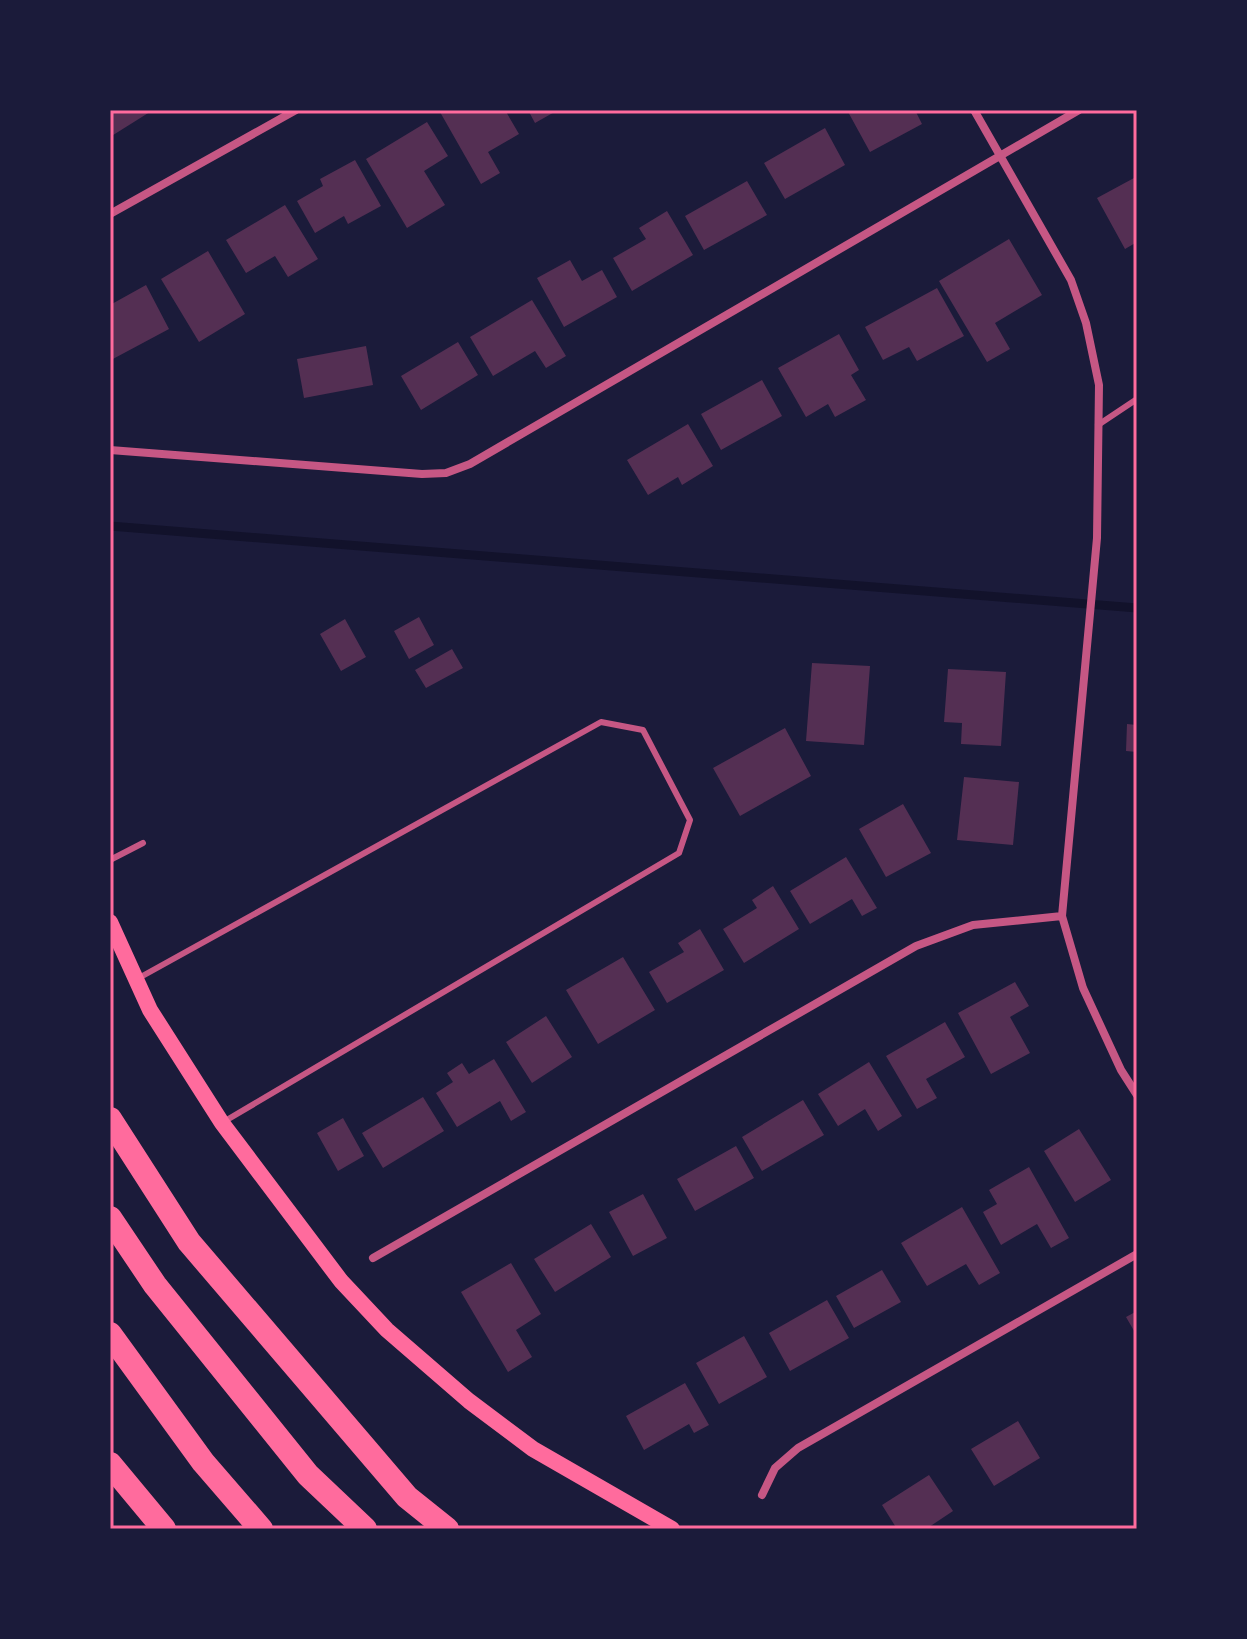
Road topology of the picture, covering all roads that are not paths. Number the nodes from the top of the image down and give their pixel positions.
1 (296, 110) edge
2 (974, 110) edge
3 (1079, 110) edge
4 (1001, 154) junction
5 (110, 214) edge
6 (1137, 399) edge
7 (1098, 425) junction
8 (110, 450) edge
9 (143, 843) dead end
10 (110, 860) edge
11 (1062, 916) junction
12 (110, 922) edge
13 (136, 980) junction
14 (1137, 1095) edge
15 (110, 1119) edge
16 (222, 1123) junction
17 (110, 1218) edge
18 (1137, 1254) edge
19 (373, 1258) dead end
20 (110, 1334) edge
21 (110, 1464) edge
22 (762, 1495) dead end
23 (164, 1529) edge
24 (261, 1529) edge
25 (365, 1529) edge
26 (447, 1529) edge
27 (672, 1529) edge

1 - 5 street
2 - 4 street
3 - 4 street
4 - 7 street
4 - 8 street
6 - 7 lane
7 - 11 street
9 - 10 lane
11 - 14 street
11 - 19 street
12 - 13 main road
13 - 16 main road
13 - 16 lane
15 - 26 highway
16 - 27 main road
17 - 25 highway
18 - 22 street
20 - 24 highway
21 - 23 highway

